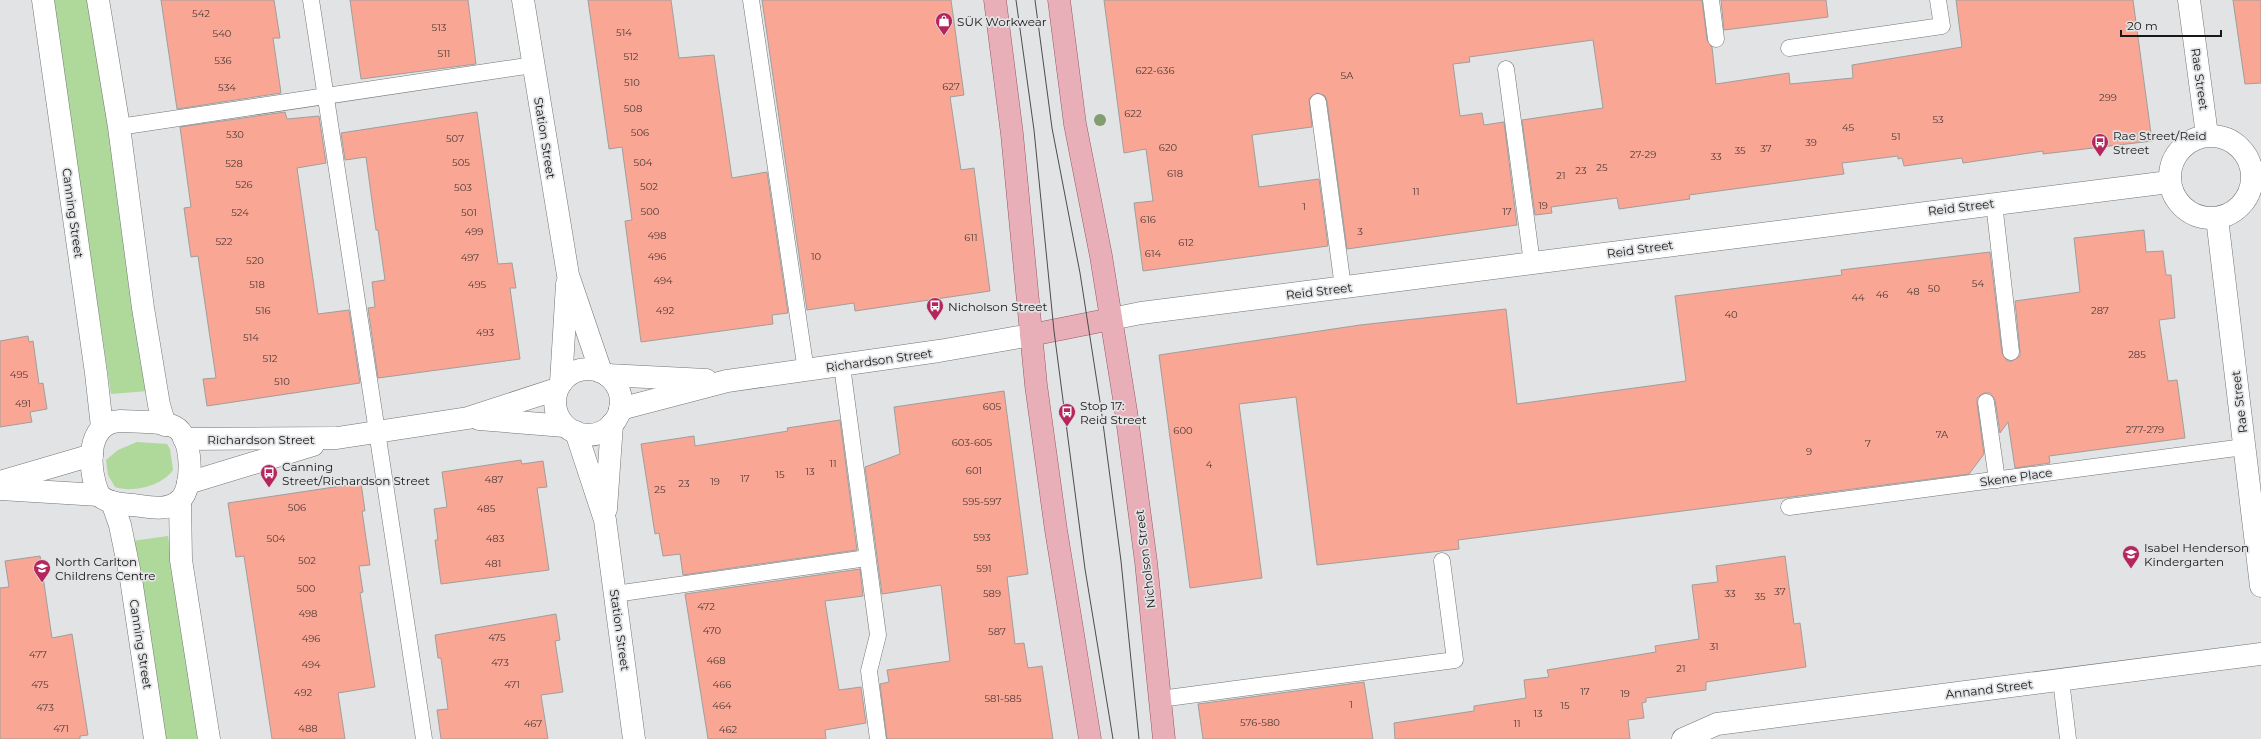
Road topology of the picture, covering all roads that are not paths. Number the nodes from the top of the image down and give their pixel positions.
1 (43, 0) edge
2 (98, 0) edge
3 (311, 0) edge
4 (523, 0) edge
5 (751, 0) edge
6 (995, 0) edge
7 (1059, 0) edge
8 (1711, 0) edge
9 (1938, 0) edge
10 (2189, 0) edge
11 (1716, 39) dead end
12 (1789, 48) dead end
13 (533, 65) junction
14 (1506, 69) dead end
15 (325, 97) junction
16 (1318, 102) dead end
17 (119, 128) junction
18 (2207, 135) junction
19 (2256, 168) edge
20 (2169, 182) junction
21 (1994, 203) junction
22 (2217, 218) junction
23 (1532, 263) junction
24 (568, 275) junction
25 (1343, 287) junction
26 (1111, 319) junction
27 (1031, 335) junction
28 (2010, 352) dead end
29 (842, 366) junction
30 (806, 371) junction
31 (604, 373) junction
32 (727, 381) junction
33 (559, 386) junction
34 (1986, 402) dead end
35 (616, 416) junction
36 (468, 418) junction
37 (165, 425) junction
38 (102, 427) junction
39 (571, 429) junction
40 (378, 432) junction
41 (337, 438) junction
42 (184, 439) junction
43 (2244, 447) junction
44 (92, 455) junction
45 (1997, 480) junction
46 (0, 482) edge
47 (0, 490) edge
48 (184, 492) junction
49 (106, 499) junction
50 (1789, 507) dead end
51 (605, 520) junction
52 (867, 558) junction
53 (1442, 561) dead end
54 (2261, 586) edge
55 (615, 594) junction
56 (2261, 654) edge
57 (2061, 680) junction
58 (1160, 699) junction
59 (155, 739) edge
60 (209, 739) edge
61 (424, 739) edge
62 (634, 739) edge
63 (878, 739) edge
64 (1090, 739) edge
65 (1164, 739) edge
66 (1683, 739) edge
67 (2068, 739) edge

1 - 38 street, Canning Street
2 - 17 street
3 - 15 lane
4 - 13 street, Station Street
5 - 30 lane
6 - 27 main road
7 - 26 main road, Nicholson Street
8 - 11 lane
9 - 12 lane
10 - 18 street, Rae Street
13 - 15 lane
13 - 24 street, Station Street
14 - 23 lane
15 - 17 lane
15 - 40 lane
16 - 25 lane
17 - 37 street
18 - 19 street
18 - 20 street
19 - 22 street
20 - 21 street, Reid Street
20 - 22 street
21 - 23 street, Reid Street
21 - 28 lane
22 - 43 street, Rae Street
23 - 25 street, Reid Street
24 - 31 street, Station Street
24 - 33 street, Station Street
25 - 26 street, Reid Street
26 - 27 main road
26 - 58 main road, Nicholson Street
27 - 29 street, Richardson Street
27 - 64 main road
29 - 30 street, Richardson Street
29 - 52 lane
30 - 32 street, Richardson Street
31 - 32 street, Richardson Street
31 - 33 street
31 - 35 street
32 - 35 street, Richardson Street
33 - 36 street, Richardson Street
33 - 39 street
34 - 45 lane
35 - 39 street
35 - 51 street, Station Street
36 - 39 street, Richardson Street
36 - 40 street, Richardson Street
37 - 38 street
37 - 42 street
38 - 44 street
39 - 51 street, Station Street
40 - 41 street, Richardson Street
40 - 61 lane
41 - 42 street, Richardson Street
41 - 48 street, Richardson Street
42 - 48 street
43 - 45 lane, Skene Place
43 - 54 street, Rae Street
44 - 46 street
44 - 49 street
45 - 50 lane, Skene Place
47 - 49 street
48 - 49 street
48 - 60 street
49 - 59 street, Canning Street
51 - 55 street, Station Street
52 - 55 lane
52 - 63 lane
53 - 58 lane
55 - 62 street, Station Street
56 - 57 street, Annand Street
57 - 66 street, Annand Street
57 - 67 lane
58 - 65 main road, Nicholson Street

